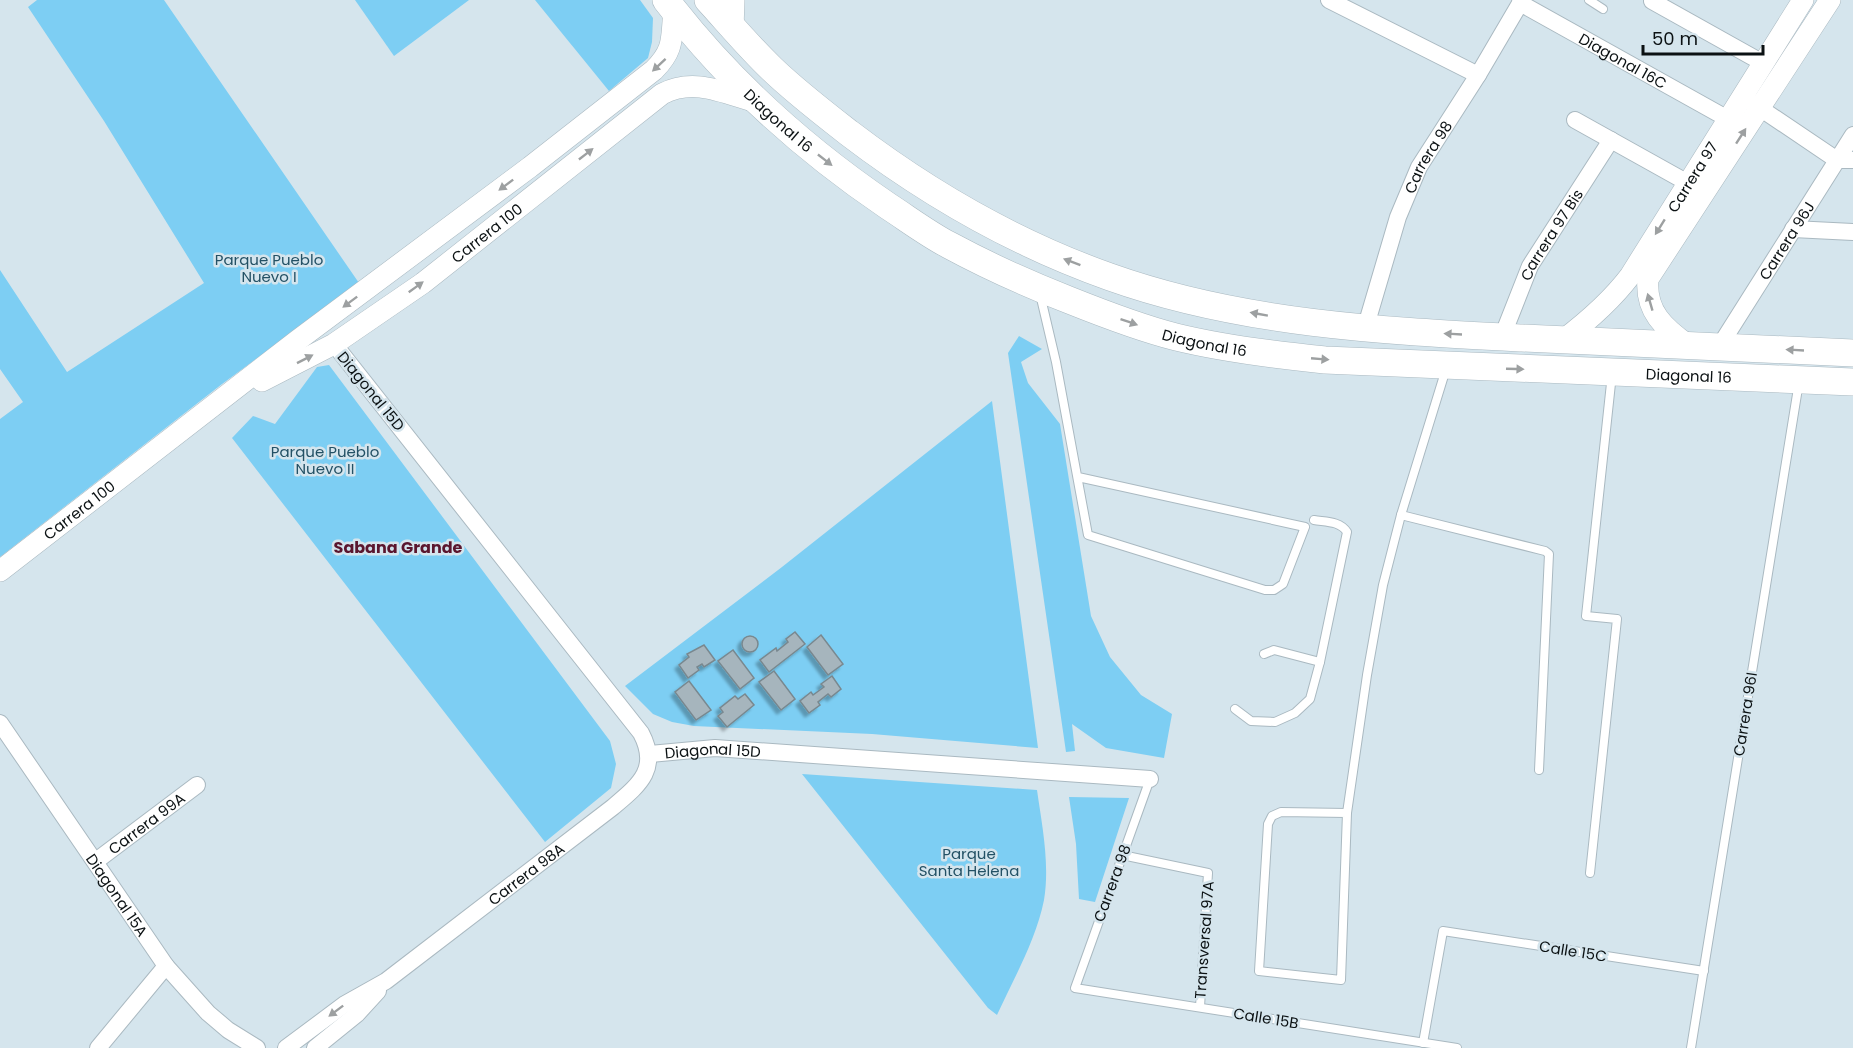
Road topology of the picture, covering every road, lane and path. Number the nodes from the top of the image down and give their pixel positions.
1 (708, 0) edge
2 (734, 0) edge
3 (1329, 0) edge
4 (1589, 0) edge
5 (1652, 0) edge
6 (1803, 0) edge
7 (1830, 0) edge
8 (1521, 2) edge
9 (670, 5) edge
10 (1603, 9) dead end
11 (733, 29) junction
12 (1764, 63) junction
13 (1478, 75) junction
14 (756, 102) junction
15 (1751, 102) junction
16 (1728, 119) junction
17 (1575, 120) dead end
18 (1853, 135) edge
19 (1611, 140) junction
20 (1845, 160) edge
21 (530, 167) junction
22 (1688, 183) junction
23 (545, 186) junction
24 (1793, 230) junction
25 (1853, 232) edge
26 (1038, 288) junction
27 (1365, 329) junction
28 (1502, 336) junction
29 (1563, 340) junction
30 (334, 344) junction
31 (1688, 345) junction
32 (1719, 347) junction
33 (1853, 353) edge
34 (1447, 366) junction
35 (1612, 372) junction
36 (1800, 380) junction
37 (1853, 382) edge
38 (216, 405) junction
39 (1078, 477) junction
40 (1401, 515) junction
41 (1314, 520) dead end
42 (0, 571) edge
43 (1264, 654) dead end
44 (1320, 662) junction
45 (1235, 709) dead end
46 (0, 723) edge
47 (650, 754) junction
48 (1539, 770) dead end
49 (1150, 779) joint
50 (197, 785) dead end
51 (1347, 813) junction
52 (1122, 855) junction
53 (96, 861) junction
54 (1590, 873) dead end
55 (166, 966) junction
56 (1704, 971) junction
57 (386, 981) junction
58 (1076, 988) joint
59 (1200, 1007) junction
60 (1423, 1042) junction
61 (98, 1048) edge
62 (257, 1048) edge
63 (286, 1048) edge
64 (315, 1048) edge
65 (1457, 1048) edge
66 (1691, 1048) edge

1 - 11 main road, Diagonal 16
2 - 11 street
3 - 13 street
4 - 10 lane
5 - 12 street
6 - 12 street, Carrera 97
7 - 15 street, Carrera 97
8 - 13 street, Carrera 98
8 - 16 street, Diagonal 16C
9 - 14 main road, Diagonal 16
9 -> 21 street, Carrera 100
27 -> 11 main road, Diagonal 16
12 - 15 street, Carrera 97
13 - 27 street, Carrera 98
23 -> 14 street, Carrera 100
14 -> 26 main road, Diagonal 16
15 - 16 street, Carrera 97
15 - 20 street
31 -> 15 street, Carrera 97
16 - 22 street, Carrera 97
17 - 19 street
18 - 20 street, Carrera 96J
19 - 22 street
19 - 28 street, Carrera 97 Bis
20 - 24 street, Carrera 96J
21 - 23 street
21 -> 38 street, Carrera 100
22 -> 29 street, Carrera 97
30 -> 23 street, Carrera 100
24 - 25 street
24 - 32 street, Carrera 96J
26 -> 34 main road, Diagonal 16
26 - 39 lane
28 -> 27 main road, Diagonal 16
28 - 29 main road, Diagonal 16
29 - 31 main road, Diagonal 16
38 -> 30 street, Carrera 100
30 - 47 street, Diagonal 15D
31 - 32 main road, Diagonal 16
33 -> 32 main road, Diagonal 16
34 -> 35 main road, Diagonal 16
34 - 40 lane
35 - 36 main road, Diagonal 16
35 - 54 lane
36 - 37 main road, Diagonal 16
36 - 56 lane, Carrera 96I
38 - 42 street, Carrera 100
39 - 39 lane
40 - 48 lane
40 - 51 lane
41 - 44 lane
43 - 44 lane
44 - 45 lane
46 - 53 street, Diagonal 15A
47 - 49 street, Diagonal 15D
47 - 57 street, Carrera 98A
49 - 52 lane, Carrera 98
50 - 53 street, Carrera 99A
51 - 51 lane
52 - 58 lane, Carrera 98
52 - 59 lane, Transversal 97A
53 - 55 street, Diagonal 15A
55 - 61 street
55 - 62 street, Diagonal 15A
56 - 60 lane, Calle 15C
56 - 66 lane, Carrera 96I
57 -> 63 street, Carrera 98A
57 - 64 street, Carrera 98A
58 - 59 lane, Calle 15B
59 - 60 lane, Calle 15B
60 - 65 lane, Calle 15B

